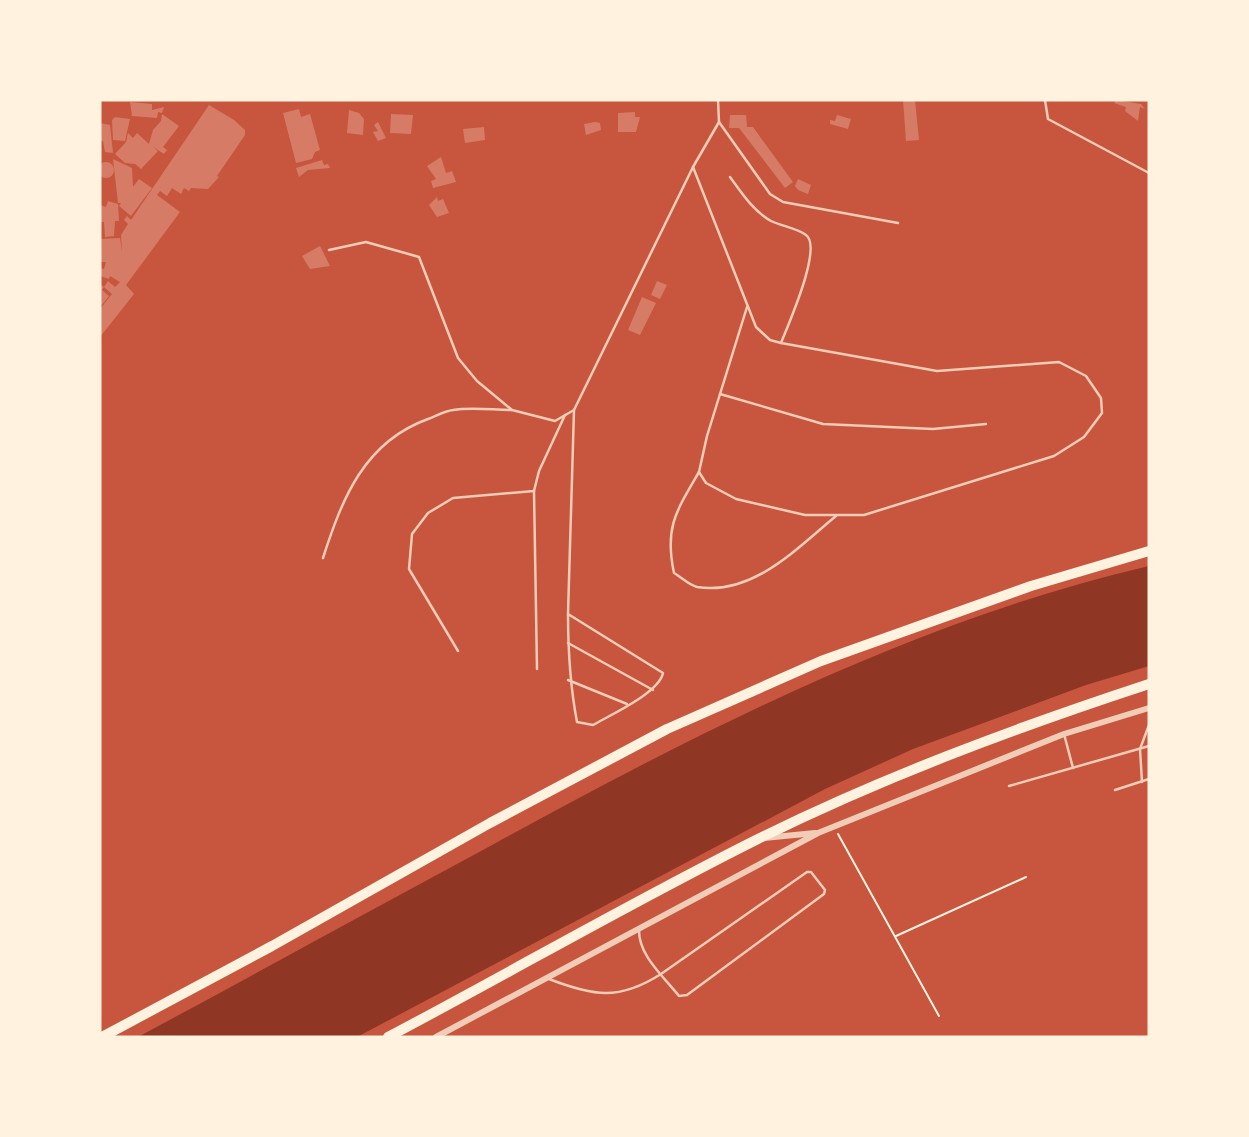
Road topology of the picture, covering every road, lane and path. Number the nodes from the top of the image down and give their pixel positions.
1 (718, 100) edge
2 (1045, 100) edge
3 (719, 122) junction
4 (693, 167) junction
5 (1149, 173) edge
6 (730, 177) dead end
7 (898, 223) dead end
8 (329, 250) dead end
9 (747, 306) junction
10 (781, 343) junction
11 (720, 394) junction
12 (575, 410) junction
13 (512, 411) junction
14 (565, 415) junction
15 (986, 424) dead end
16 (699, 472) junction
17 (534, 491) junction
18 (837, 515) junction
19 (1149, 551) edge
20 (323, 558) dead end
21 (568, 614) junction
22 (568, 643) junction
23 (458, 650) dead end
24 (537, 669) dead end
25 (568, 680) junction
26 (1149, 684) edge
27 (653, 690) junction
28 (627, 705) junction
29 (1149, 708) edge
30 (1149, 725) edge
31 (1064, 734) junction
32 (1149, 746) edge
33 (1140, 749) junction
34 (1073, 768) junction
35 (1149, 779) edge
36 (1142, 782) junction
37 (1009, 786) dead end
38 (1115, 790) dead end
39 (834, 827) junction
40 (818, 833) junction
41 (758, 839) junction
42 (1026, 877) dead end
43 (639, 929) junction
44 (895, 936) junction
45 (661, 974) junction
46 (548, 978) junction
47 (939, 1016) dead end
48 (102, 1037) edge
49 (388, 1037) edge
50 (436, 1037) edge

1 - 3 lane
2 - 5 lane
3 - 4 lane
3 - 7 lane
4 - 9 lane
4 - 12 lane
6 - 10 lane
8 - 13 lane
9 - 10 lane
9 - 11 lane
10 - 18 lane
11 - 15 lane
11 - 16 lane
12 - 14 lane
12 - 21 lane
13 - 14 lane
13 - 20 lane
14 - 17 lane
16 - 18 lane
16 - 18 lane
17 - 23 lane
17 - 24 lane
19 - 48 highway
21 - 22 lane
21 - 27 lane
22 - 25 lane
22 - 27 lane
25 - 28 lane
25 - 28 lane
26 - 41 highway
27 - 28 lane
29 - 31 street
30 - 33 lane
31 - 34 lane
31 - 39 street
32 - 33 lane
33 - 34 lane
33 - 36 lane
34 - 37 lane
35 - 36 lane
36 - 38 lane
39 - 40 street
39 - 44 path
40 - 41 street
40 - 43 street
41 - 49 highway
42 - 44 path
43 - 45 lane
43 - 46 street
44 - 47 path
45 - 45 lane
45 - 46 lane
46 - 50 street

